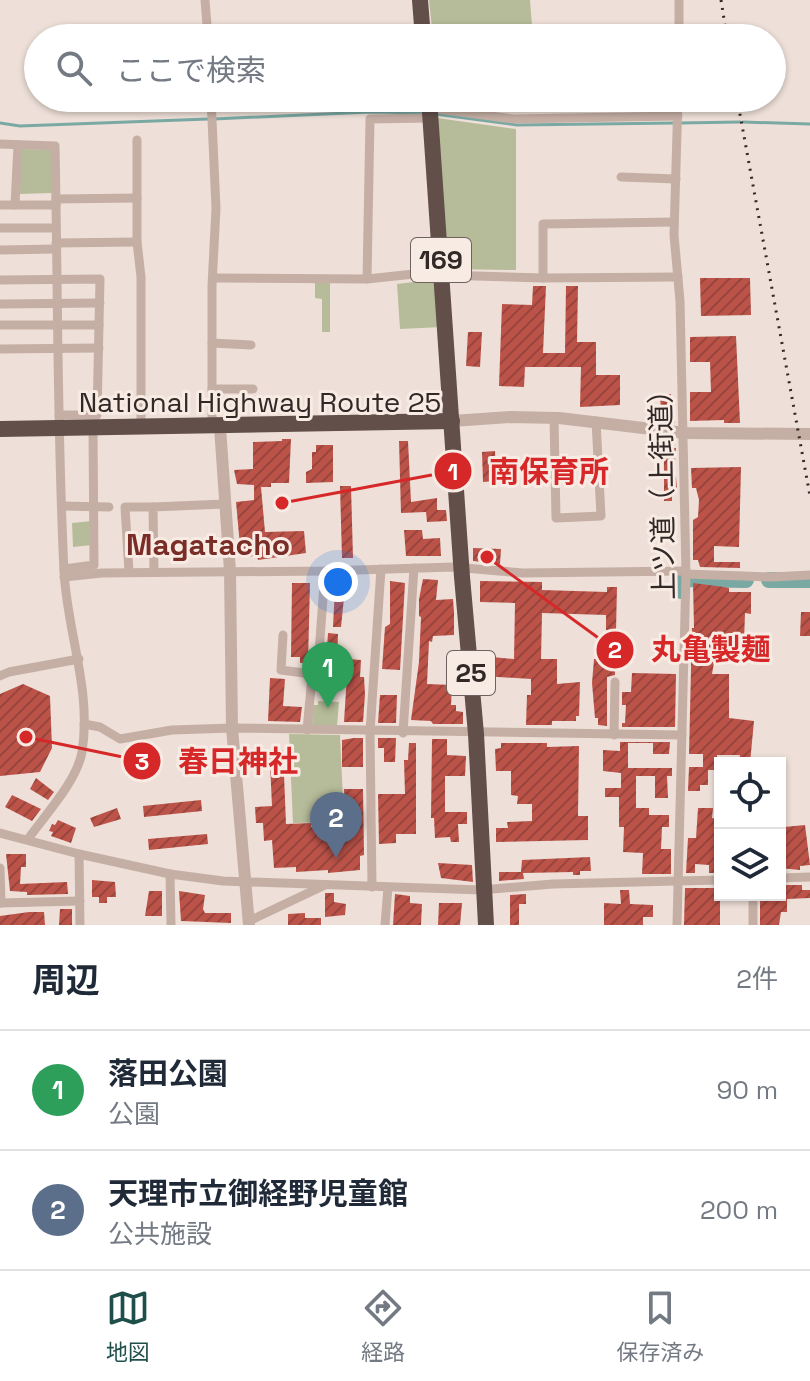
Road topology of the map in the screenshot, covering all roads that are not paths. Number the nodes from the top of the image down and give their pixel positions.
1 (205, 0) edge
2 (420, 0) edge
3 (679, 0) edge
4 (207, 24) edge
5 (422, 24) edge
6 (679, 24) edge
7 (212, 112) edge
8 (408, 112) edge
9 (430, 112) edge
10 (461, 112) edge
11 (678, 112) edge
12 (678, 116) junction
13 (137, 140) dead end
14 (0, 144) edge
15 (18, 145) junction
16 (621, 177) dead end
17 (676, 179) junction
18 (137, 198) junction
19 (56, 202) junction
20 (0, 205) edge
21 (15, 205) junction
22 (674, 222) junction
23 (0, 228) edge
24 (56, 228) junction
25 (137, 242) junction
26 (56, 246) junction
27 (0, 250) edge
28 (442, 273) junction
29 (678, 277) junction
30 (214, 278) junction
31 (543, 278) junction
32 (367, 279) junction
33 (0, 280) edge
34 (56, 280) junction
35 (57, 303) junction
36 (100, 303) junction
37 (0, 304) edge
38 (0, 325) edge
39 (57, 325) junction
40 (99, 325) junction
41 (212, 343) junction
42 (251, 345) dead end
43 (57, 348) junction
44 (99, 348) junction
45 (0, 349) edge
46 (212, 389) junction
47 (253, 389) dead end
48 (554, 418) junction
49 (452, 421) junction
50 (596, 421) junction
51 (59, 422) junction
52 (141, 427) junction
53 (216, 427) junction
54 (93, 428) junction
55 (0, 429) edge
56 (685, 433) junction
57 (810, 434) edge
58 (225, 504) junction
59 (62, 506) junction
60 (94, 507) junction
61 (109, 507) dead end
62 (153, 507) junction
63 (414, 568) junction
64 (463, 568) junction
65 (381, 569) junction
66 (230, 571) junction
67 (325, 571) junction
68 (129, 572) junction
69 (154, 572) junction
70 (64, 573) junction
71 (686, 573) junction
72 (810, 575) edge
73 (283, 635) dead end
74 (79, 659) junction
75 (0, 676) edge
76 (312, 677) junction
77 (615, 682) dead end
78 (84, 724) junction
79 (232, 728) junction
80 (307, 730) junction
81 (370, 732) junction
82 (403, 733) junction
83 (476, 734) junction
84 (614, 735) junction
85 (682, 735) junction
86 (0, 833) edge
87 (28, 839) junction
88 (79, 854) junction
89 (0, 868) edge
90 (170, 874) junction
91 (810, 877) edge
92 (786, 878) edge
93 (244, 880) junction
94 (714, 880) edge
95 (677, 881) junction
96 (326, 885) junction
97 (372, 887) junction
98 (388, 887) junction
99 (486, 889) junction
100 (80, 901) junction
101 (753, 901) edge
102 (1, 903) edge
103 (249, 923) edge
104 (80, 925) edge
105 (171, 925) edge
106 (385, 925) edge
107 (486, 925) edge
108 (677, 925) edge
109 (753, 925) edge

1 - 4 street
2 - 5 highway
3 - 6 street
7 - 30 street
8 - 32 street
9 - 28 highway, 169
10 - 12 street
11 - 12 street, 上ツ道（上街道）
12 - 17 street, 上ツ道（上街道）
13 - 18 street
14 - 15 street
15 - 19 street
15 - 21 street
16 - 17 street
17 - 22 street, 上ツ道（上街道）
18 - 19 street
18 - 25 street
19 - 21 street
19 - 24 street
20 - 21 street
22 - 29 street, 上ツ道（上街道）
22 - 31 street
23 - 24 street
24 - 26 street
25 - 26 street
25 - 52 street
26 - 27 street
26 - 34 street
28 - 31 street
28 - 32 street
28 - 49 highway, 169
29 - 31 street
29 - 56 street, 上ツ道（上街道）
30 - 32 street
30 - 41 street
33 - 34 street
34 - 35 street
34 - 36 street
35 - 36 street
35 - 37 street
35 - 39 street
36 - 40 street
38 - 39 street
39 - 40 street
39 - 43 street
40 - 44 street
41 - 42 street
41 - 46 street
43 - 44 street
43 - 45 street
43 - 51 street
44 - 51 street
46 - 47 street
46 - 53 street
48 - 49 street
48 - 50 street
48 - 50 street
49 - 53 highway, National Highway Route 25
49 - 64 highway, National Highway Route 25 / 25
50 - 56 street
51 - 54 highway, National Highway Route 25
51 - 55 highway, National Highway Route 25
51 - 59 street
52 - 53 highway, National Highway Route 25
52 - 54 highway, National Highway Route 25
53 - 58 street
54 - 60 street
56 - 57 street
56 - 71 street, 上ツ道（上街道）
58 - 62 street
58 - 66 street
59 - 60 street
59 - 70 street
60 - 61 street
60 - 70 street
62 - 68 street
62 - 69 street
63 - 64 street
63 - 65 street
63 - 82 street
64 - 71 street
64 - 83 highway, National Highway Route 25 / 25
65 - 67 street
65 - 81 street
66 - 67 street
66 - 69 street
66 - 79 street
67 - 76 street
68 - 69 street
68 - 70 street
70 - 74 street
71 - 72 street
71 - 85 street, 上ツ道（上街道）
73 - 76 street
74 - 75 street
74 - 78 street
76 - 80 street
77 - 84 street
78 - 79 street
78 - 87 street
79 - 80 street
79 - 93 street
80 - 81 street
81 - 82 street
81 - 97 street
82 - 83 street
83 - 84 street
83 - 99 highway, National Highway Route 25 / 25
84 - 85 street
85 - 95 street, 上ツ道（上街道）
86 - 87 street
87 - 88 street
88 - 90 street
88 - 100 street
89 - 102 street
90 - 93 street
90 - 105 street
91 - 92 street
93 - 96 street
93 - 103 street
94 - 95 street
95 - 99 street
95 - 108 street, 上ツ道（上街道）
96 - 97 street
96 - 103 street
97 - 98 street
98 - 99 street
98 - 106 street
99 - 107 highway, National Highway Route 25 / 25
100 - 102 street
100 - 104 street
101 - 109 street

